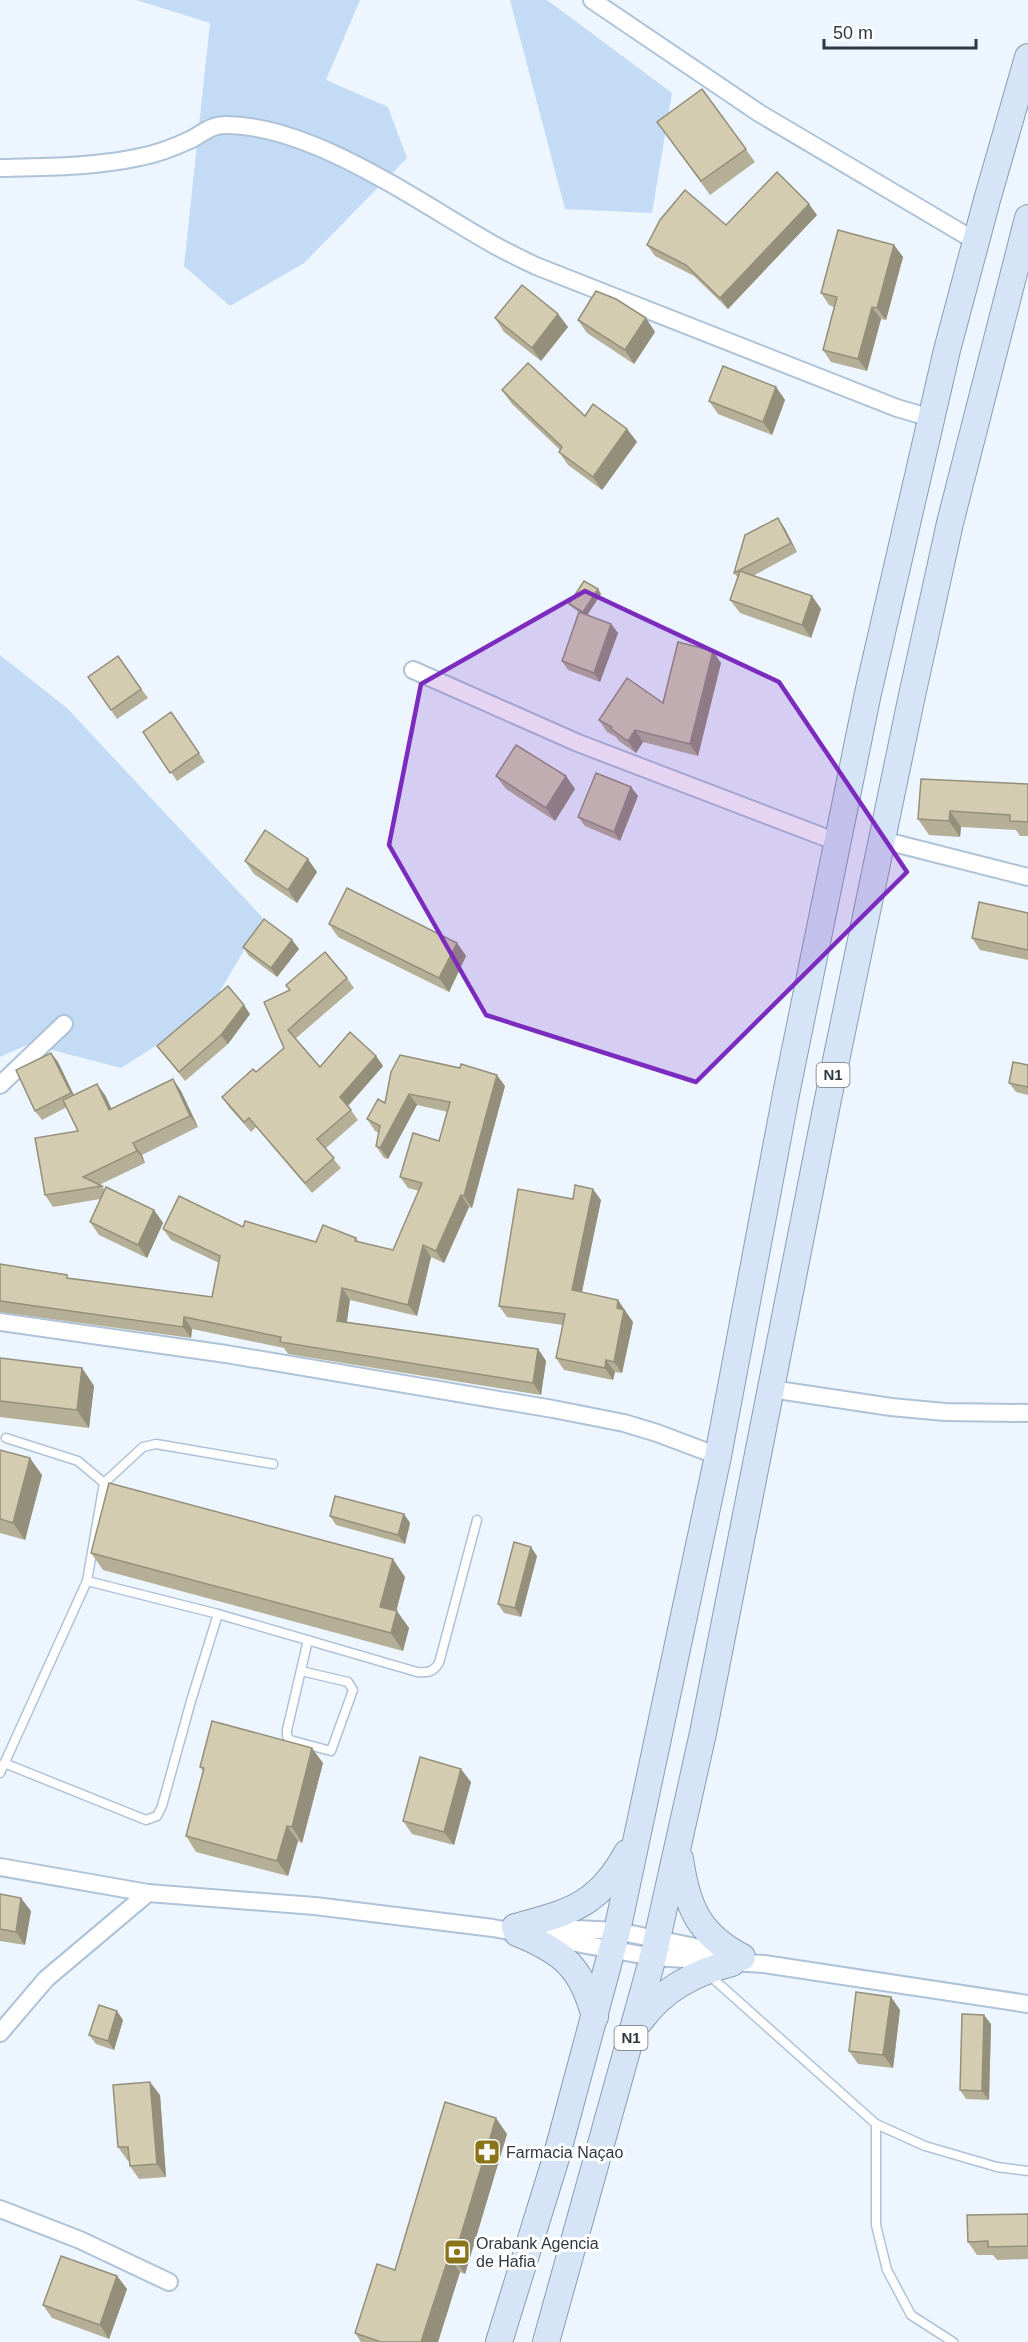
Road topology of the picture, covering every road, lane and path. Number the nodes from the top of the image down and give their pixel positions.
1 (592, 0) edge
2 (1028, 57) edge
3 (0, 168) edge
4 (1028, 218) edge
5 (977, 242) junction
6 (931, 418) junction
7 (413, 670) dead end
8 (882, 840) junction
9 (837, 842) junction
10 (1028, 877) edge
11 (64, 1024) dead end
12 (0, 1086) edge
13 (0, 1323) edge
14 (771, 1389) junction
15 (1028, 1413) edge
16 (6, 1438) dead end
17 (718, 1456) junction
18 (273, 1464) dead end
19 (104, 1483) junction
20 (477, 1520) dead end
21 (87, 1581) junction
22 (219, 1614) junction
23 (308, 1640) junction
24 (301, 1671) junction
25 (4, 1763) junction
26 (0, 1773) edge
27 (637, 1835) junction
28 (678, 1844) junction
29 (0, 1867) edge
30 (148, 1893) junction
31 (509, 1929) junction
32 (614, 1940) junction
33 (656, 1947) junction
34 (746, 1961) junction
35 (704, 1971) junction
36 (1028, 2004) edge
37 (595, 2017) junction
38 (634, 2029) junction
39 (0, 2033) edge
40 (876, 2124) junction
41 (1028, 2171) edge
42 (0, 2209) edge
43 (169, 2282) dead end
44 (499, 2342) edge
45 (546, 2342) edge
46 (953, 2342) edge

1 - 5 street
2 - 5 main road, N1
3 - 6 street
4 - 8 main road, N1
5 - 6 main road, N1
6 - 9 main road, N1
7 - 9 street
8 - 10 street
8 - 14 main road, N1
9 - 17 main road, N1
11 - 12 street
13 - 17 street
14 - 15 street
14 - 28 main road, N1
16 - 19 lane
17 - 27 main road, N1
18 - 19 lane
19 - 21 lane
20 - 23 lane
21 - 22 lane
21 - 25 lane
22 - 23 lane
22 - 25 lane
23 - 24 lane
24 - 24 lane
25 - 26 lane
27 - 31 main road
27 - 32 main road, N1
28 - 33 main road, N1
28 - 34 main road
29 - 30 street
30 - 31 street
30 - 39 street
31 - 32 street
31 - 37 main road
32 - 33 street
32 - 37 main road, N1
33 - 34 street
33 - 38 main road, N1
34 - 35 main road
34 - 36 street
35 - 38 main road
35 - 40 lane
37 - 44 main road, N1
38 - 45 main road, N1
40 - 41 lane
40 - 46 lane
42 - 43 street

